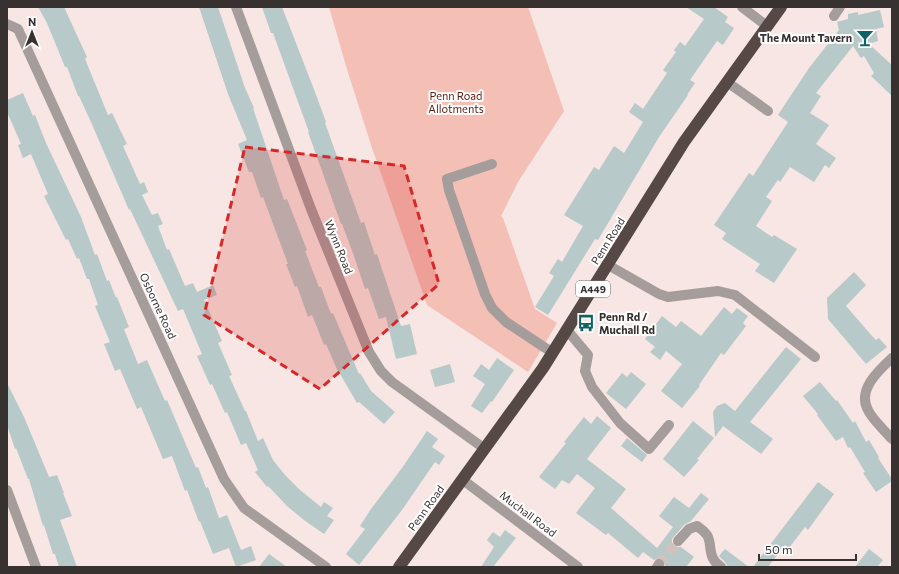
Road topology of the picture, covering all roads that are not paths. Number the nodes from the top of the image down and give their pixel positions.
1 (236, 7) edge
2 (742, 7) edge
3 (781, 7) edge
4 (840, 7) edge
5 (834, 16) dead end
6 (7, 24) edge
7 (767, 26) junction
8 (727, 82) junction
9 (768, 111) dead end
10 (492, 164) dead end
11 (608, 265) junction
12 (567, 330) junction
13 (553, 353) junction
14 (815, 357) dead end
15 (892, 358) edge
16 (669, 425) dead end
17 (892, 439) edge
18 (485, 449) junction
19 (463, 480) junction
20 (7, 490) edge
21 (678, 541) tunnel mouth
22 (36, 567) edge
23 (326, 567) edge
24 (400, 567) edge
25 (578, 567) edge
26 (720, 567) edge

1 - 18 street, Wynn Road
2 - 7 street
3 - 7 highway, Penn Road / A449
4 - 5 street
6 - 23 street, Osborne Road
7 - 8 highway, Penn Road / A449
8 - 9 street
8 - 11 highway, Penn Road / A449
10 - 13 street
11 - 12 highway, Penn Road / A449
11 - 14 street
12 - 13 highway, Penn Road / A449
12 - 16 street
13 - 18 highway, Penn Road / A449
15 - 17 street
18 - 19 highway, Penn Road / A449
19 - 24 highway, Penn Road / A449
19 - 25 street, Muchall Road
20 - 22 street
21 - 26 street

